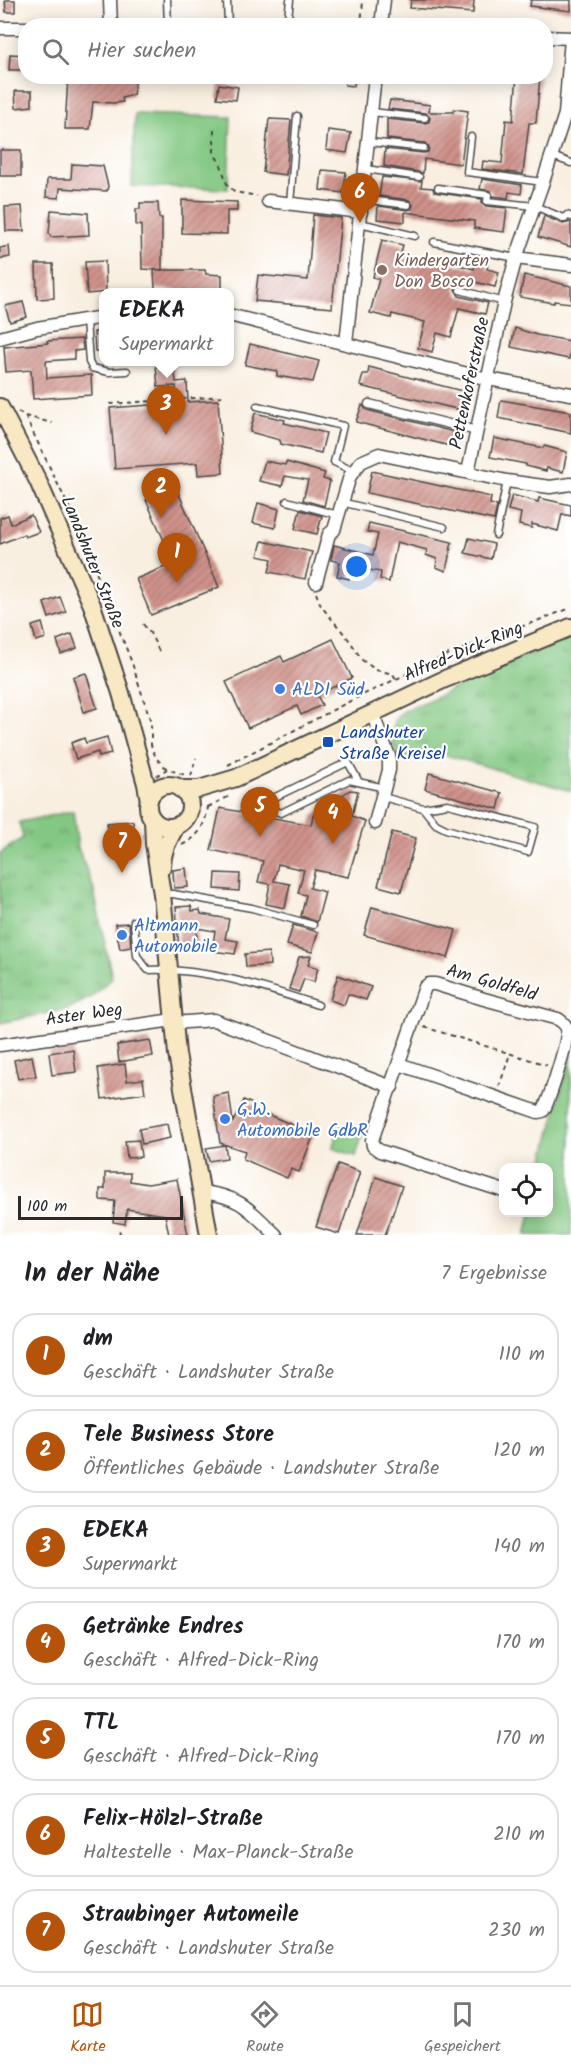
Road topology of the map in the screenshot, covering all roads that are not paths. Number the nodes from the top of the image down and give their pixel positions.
1 (110, 0) edge
2 (167, 0) edge
3 (227, 0) edge
4 (290, 0) edge
5 (384, 0) edge
6 (111, 18) edge
7 (168, 18) edge
8 (228, 18) edge
9 (288, 18) edge
10 (382, 18) edge
11 (0, 28) edge
12 (18, 28) edge
13 (553, 37) edge
14 (571, 38) edge
15 (374, 84) edge
16 (569, 97) edge
17 (372, 112) junction
18 (297, 116) dead end
19 (425, 118) dead end
20 (566, 127) edge
21 (471, 137) dead end
22 (369, 142) junction
23 (424, 148) dead end
24 (552, 156) junction
25 (571, 162) edge
26 (366, 169) junction
27 (419, 177) dead end
28 (543, 182) junction
29 (438, 188) dead end
30 (268, 201) road end
31 (290, 204) junction
32 (408, 205) dead end
33 (535, 206) junction
34 (361, 211) junction
35 (571, 217) edge
36 (415, 236) dead end
37 (434, 242) dead end
38 (516, 258) junction
39 (571, 265) edge
40 (460, 290) dead end
41 (504, 302) junction
42 (234, 316) edge
43 (99, 317) edge
44 (86, 319) junction
45 (0, 338) edge
46 (346, 343) junction
47 (127, 371) dead end
48 (488, 380) junction
49 (571, 394) edge
50 (369, 404) dead end
51 (257, 406) dead end
52 (0, 407) edge
53 (477, 431) junction
54 (353, 471) junction
55 (468, 472) junction
56 (507, 481) junction
57 (571, 484) edge
58 (287, 501) dead end
59 (340, 508) junction
60 (444, 527) dead end
61 (496, 535) dead end
62 (316, 582) road end
63 (571, 627) edge
64 (372, 713) junction
65 (134, 739) junction
66 (172, 781) junction
67 (359, 782) junction
68 (196, 793) junction
69 (384, 793) junction
70 (149, 800) junction
71 (423, 808) junction
72 (153, 820) junction
73 (375, 823) dead end
74 (176, 826) junction
75 (162, 894) junction
76 (134, 921) dead end
77 (313, 925) dead end
78 (168, 970) junction
79 (318, 1005) dead end
80 (173, 1022) junction
81 (0, 1045) edge
82 (399, 1064) junction
83 (392, 1087) junction
84 (499, 1189) edge
85 (201, 1192) junction
86 (209, 1235) edge
87 (276, 1235) edge

1 - 6 street
2 - 7 lane
3 - 8 lane
4 - 9 lane
5 - 10 street
11 - 12 street
13 - 14 street
14 - 16 street, Pettenkoferstraße
15 - 17 street
16 - 20 street, Pettenkoferstraße
17 - 19 lane
17 - 22 street
18 - 31 lane
20 - 24 street, Pettenkoferstraße
21 - 28 lane
22 - 23 lane
22 - 26 street
24 - 25 lane
24 - 28 street, Pettenkoferstraße
26 - 27 lane
26 - 34 street
28 - 33 street, Pettenkoferstraße
29 - 33 lane
30 - 31 street
31 - 34 street
32 - 34 lane
33 - 35 lane
33 - 38 street, Pettenkoferstraße
34 - 36 lane
34 - 46 street
37 - 38 lane
38 - 39 street
38 - 41 street, Pettenkoferstraße
40 - 41 lane, Pettenkoferstraße
41 - 48 street, Pettenkoferstraße
42 - 46 street
43 - 44 street
44 - 45 street
44 - 47 lane
46 - 48 street
48 - 49 street
48 - 53 street, Pettenkoferstraße
50 - 53 street
51 - 54 lane
52 - 65 main road, Landshuter Straße
53 - 55 street, Pettenkoferstraße
54 - 55 street
54 - 59 street
55 - 56 street
56 - 57 street
56 - 61 lane
58 - 59 lane
59 - 60 lane
59 - 62 street
63 - 64 main road, Alfred-Dick-Ring
64 - 68 main road, Alfred-Dick-Ring
64 - 69 street
65 - 66 main road, Landshuter Straße
65 - 70 main road, Landshuter Straße
66 - 68 main road, Landshuter Straße
66 - 70 main road
67 - 67 lane
67 - 69 lane
68 - 74 main road, Alfred-Dick-Ring
69 - 71 lane
69 - 73 street
70 - 72 main road, Landshuter Straße
71 - 71 lane
72 - 74 main road
72 - 75 main road
74 - 75 main road
75 - 77 lane
75 - 78 main road
76 - 78 lane
78 - 79 lane
78 - 80 main road
80 - 81 street, Aster Weg
80 - 83 street
80 - 85 main road
82 - 82 street, Am Goldfeld
82 - 83 street, Am Goldfeld
83 - 84 street, Am Goldfeld
85 - 86 main road
85 - 87 street

